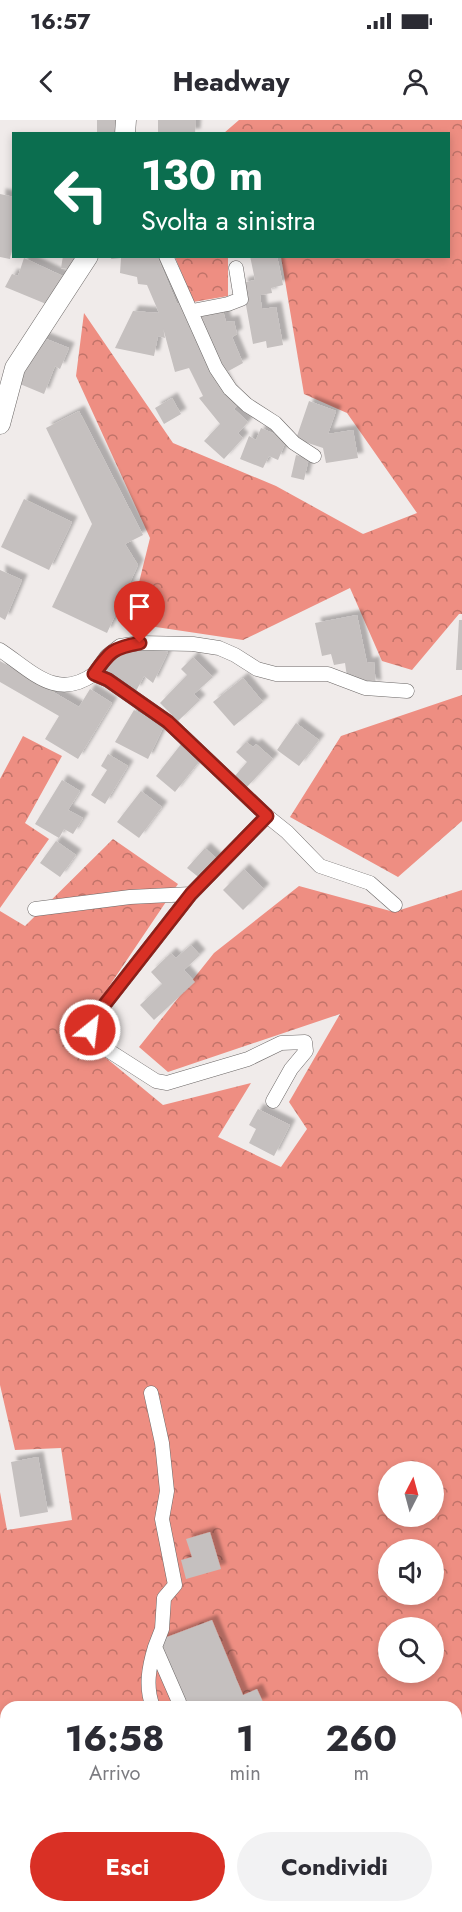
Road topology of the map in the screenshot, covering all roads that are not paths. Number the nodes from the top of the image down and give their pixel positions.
1 (87, 258) edge
2 (167, 258) edge
3 (236, 268) dead end
4 (192, 311) junction
5 (0, 424) edge
6 (314, 456) dead end
7 (0, 650) edge
8 (94, 674) junction
9 (407, 691) dead end
10 (267, 816) junction
11 (191, 894) junction
12 (395, 905) dead end
13 (35, 909) dead end
14 (273, 1101) dead end
15 (151, 1393) dead end
16 (155, 1647) junction
17 (151, 1701) edge
18 (179, 1701) dead end

1 - 5 street
2 - 4 street
3 - 4 street
4 - 6 street
7 - 8 street
8 - 9 street
8 - 10 street
10 - 11 street
10 - 12 street
11 - 13 street
11 - 14 street
15 - 16 street
16 - 17 street
16 - 18 street

